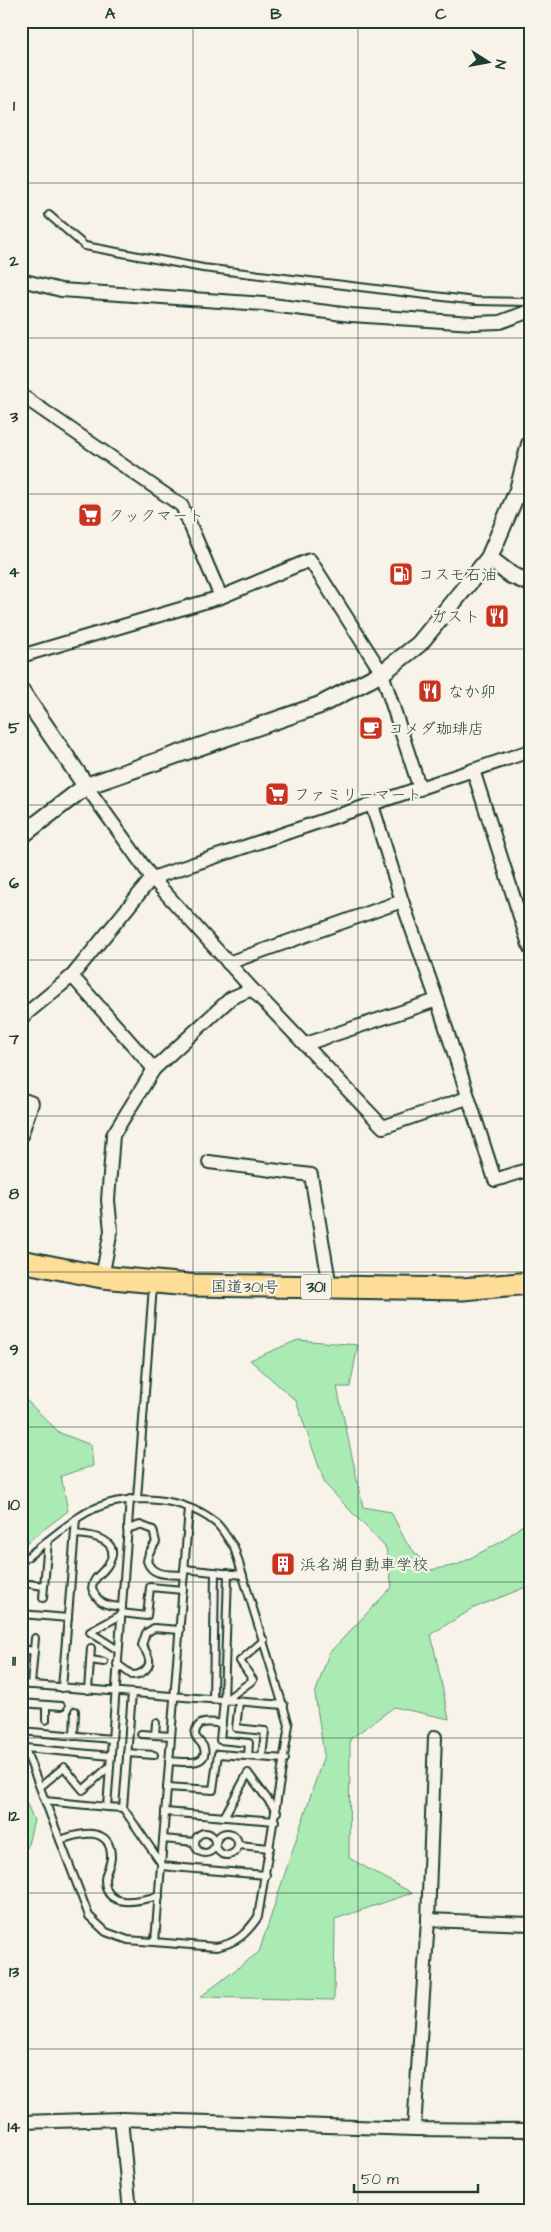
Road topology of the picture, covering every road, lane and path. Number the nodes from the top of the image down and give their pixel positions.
1 (49, 214) dead end
2 (21, 280) edge
3 (530, 302) edge
4 (530, 311) edge
5 (21, 395) edge
6 (530, 444) edge
7 (489, 558) junction
8 (530, 583) edge
9 (221, 596) junction
10 (21, 656) edge
11 (382, 673) junction
12 (21, 691) edge
13 (530, 751) edge
14 (473, 770) junction
15 (86, 786) junction
16 (420, 789) junction
17 (372, 806) junction
18 (21, 836) edge
19 (152, 878) junction
20 (402, 901) junction
21 (530, 948) edge
22 (228, 963) junction
23 (72, 976) junction
24 (252, 988) junction
25 (437, 1000) junction
26 (21, 1018) edge
27 (306, 1044) junction
28 (154, 1069) junction
29 (467, 1098) junction
30 (21, 1099) edge
31 (21, 1136) edge
32 (209, 1162) dead end
33 (530, 1169) edge
34 (21, 1261) edge
35 (102, 1277) junction
36 (153, 1282) junction
37 (530, 1283) edge
38 (330, 1287) junction
39 (137, 1499) junction
40 (130, 1500) junction
41 (189, 1508) junction
42 (76, 1519) junction
43 (128, 1529) junction
44 (75, 1534) junction
45 (48, 1541) junction
46 (21, 1562) edge
47 (184, 1572) junction
48 (215, 1572) junction
49 (228, 1573) junction
50 (243, 1575) junction
51 (30, 1584) dead end
52 (44, 1586) junction
53 (183, 1590) junction
54 (43, 1598) dead end
55 (121, 1612) junction
56 (21, 1614) edge
57 (68, 1618) junction
58 (180, 1630) junction
59 (35, 1638) dead end
60 (264, 1640) junction
61 (91, 1648) dead end
62 (21, 1649) edge
63 (118, 1650) junction
64 (34, 1651) junction
65 (90, 1660) junction
66 (104, 1662) dead end
67 (117, 1664) junction
68 (21, 1684) edge
69 (31, 1685) junction
70 (62, 1688) junction
71 (88, 1690) junction
72 (115, 1692) junction
73 (132, 1693) junction
74 (174, 1696) junction
75 (213, 1700) junction
76 (224, 1701) junction
77 (239, 1702) junction
78 (21, 1703) edge
79 (46, 1705) junction
80 (284, 1705) junction
81 (61, 1706) dead end
82 (75, 1711) dead end
83 (46, 1720) dead end
84 (156, 1723) dead end
85 (222, 1724) junction
86 (21, 1731) edge
87 (141, 1734) dead end
88 (155, 1735) junction
89 (74, 1736) junction
90 (171, 1736) junction
91 (435, 1737) dead end
92 (21, 1738) edge
93 (112, 1739) junction
94 (25, 1748) junction
95 (127, 1754) junction
96 (154, 1755) dead end
97 (111, 1756) junction
98 (248, 1756) junction
99 (262, 1757) junction
100 (285, 1759) junction
101 (169, 1760) junction
102 (110, 1766) junction
103 (40, 1787) junction
104 (167, 1787) junction
105 (45, 1801) junction
106 (107, 1807) junction
107 (123, 1808) junction
108 (165, 1812) junction
109 (276, 1812) junction
110 (224, 1817) junction
111 (275, 1821) junction
112 (163, 1839) junction
113 (60, 1840) junction
114 (195, 1842) junction
115 (216, 1843) junction
116 (238, 1845) junction
117 (270, 1848) junction
118 (161, 1864) junction
119 (266, 1875) junction
120 (159, 1896) junction
121 (428, 1920) junction
122 (530, 1924) edge
123 (155, 1942) junction
124 (121, 2119) junction
125 (21, 2122) edge
126 (414, 2129) junction
127 (530, 2130) edge
128 (130, 2211) edge

1 - 3 lane
2 - 4 street
5 - 9 street
6 - 7 street
7 - 8 street
7 - 11 street
9 - 10 street
9 - 11 street
11 - 15 street
11 - 16 street
12 - 15 street
13 - 14 street
14 - 16 street
14 - 21 street
15 - 18 street
15 - 19 street
16 - 17 street
17 - 19 street
17 - 20 street
19 - 22 street
19 - 23 street
20 - 22 street
20 - 25 street
22 - 24 street
23 - 26 street
23 - 28 street
24 - 27 street
24 - 28 street
25 - 27 street
25 - 29 street
27 - 29 street
28 - 35 street
29 - 33 street
30 - 31 street
32 - 38 street
34 - 35 highway, 国道301号 / 301
35 - 36 highway, 国道301号 / 301
36 - 38 highway, 国道301号 / 301
36 - 39 lane
37 - 38 highway, 国道301号 / 301
39 - 40 lane
39 - 41 lane
40 - 42 lane
40 - 43 lane
41 - 47 lane
41 - 50 lane
42 - 44 lane
42 - 45 lane
43 - 47 lane
43 - 55 lane
44 - 55 lane
44 - 57 lane
45 - 46 lane
45 - 52 lane
47 - 48 lane
47 - 53 lane
48 - 49 lane
48 - 75 lane
49 - 50 lane
49 - 76 lane
50 - 60 lane
51 - 52 lane
52 - 54 lane
53 - 55 lane
53 - 58 lane
55 - 63 lane
55 - 63 lane
56 - 57 lane
57 - 70 lane
58 - 67 lane
58 - 74 lane
59 - 64 lane
60 - 76 lane
60 - 80 lane
61 - 65 lane
62 - 64 lane
63 - 67 lane
64 - 69 lane
65 - 66 lane
65 - 71 lane
67 - 72 lane
68 - 69 lane
69 - 70 lane
70 - 71 lane
71 - 72 lane
72 - 73 lane
72 - 93 lane
73 - 74 lane
73 - 95 lane
74 - 75 lane
74 - 90 lane
75 - 76 lane
76 - 77 lane
76 - 85 lane
77 - 80 lane
77 - 99 lane
78 - 79 lane
79 - 81 lane
79 - 83 lane
80 - 100 lane
82 - 89 lane
84 - 88 lane
85 - 98 lane
85 - 101 lane
86 - 89 lane
87 - 88 lane
88 - 90 lane
89 - 93 lane
90 - 101 lane
91 - 121 street
92 - 94 lane
93 - 97 lane
94 - 97 lane
94 - 103 lane
95 - 96 lane
95 - 107 lane
97 - 102 lane
98 - 99 lane
98 - 104 lane
99 - 100 lane
100 - 109 lane
101 - 104 lane
102 - 103 lane
102 - 106 lane
103 - 105 lane
104 - 108 lane
105 - 106 lane
105 - 113 lane
106 - 107 lane
107 - 118 lane
108 - 110 lane
108 - 112 lane
109 - 110 lane
109 - 111 lane
110 - 111 lane
111 - 117 lane
112 - 114 lane
112 - 118 lane
113 - 120 lane
113 - 123 lane
114 - 115 lane
114 - 115 lane
115 - 116 lane
115 - 116 lane
116 - 117 lane
117 - 119 lane
118 - 119 lane
118 - 120 lane
119 - 123 lane
120 - 123 lane
121 - 122 street
121 - 126 street
124 - 125 street
124 - 126 street
124 - 128 street
126 - 127 street

